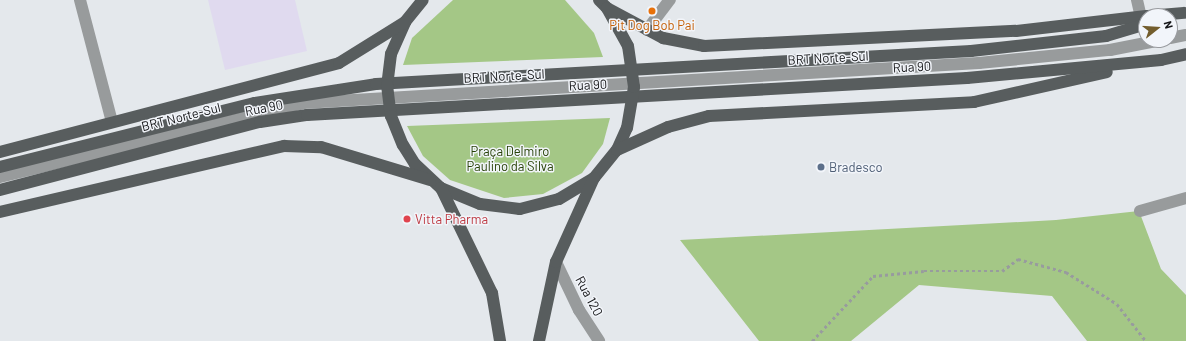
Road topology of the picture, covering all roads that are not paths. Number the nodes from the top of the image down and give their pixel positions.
1 (80, 0) edge
2 (423, 0) edge
3 (670, 0) edge
4 (415, 4) edge
5 (603, 4) edge
6 (1138, 19) edge
7 (1138, 21) edge
8 (405, 22) junction
9 (647, 30) junction
10 (1138, 45) edge
11 (1186, 54) edge
12 (1160, 60) junction
13 (112, 122) junction
14 (617, 150) junction
15 (0, 152) edge
16 (0, 167) edge
17 (0, 177) edge
18 (594, 178) junction
19 (430, 180) junction
20 (441, 188) junction
21 (0, 190) edge
22 (1186, 198) edge
23 (1140, 211) dead end
24 (0, 212) edge
25 (556, 262) junction
26 (500, 341) edge
27 (539, 341) edge
28 (599, 341) edge

1 - 13 street
2 - 4 main road
3 - 9 street
4 - 8 main road
5 - 9 main road
5 - 14 main road, bridge
6 - 9 main road
7 - 16 main road, Rua 90
8 - 13 main road
8 - 19 main road, bridge
10 - 17 street, BRT Norte-Sul
11 - 12 main road, Rua 90
12 - 14 main road
12 - 21 main road, Rua 90
13 - 15 main road
14 - 18 main road
18 - 20 main road
18 - 25 main road
19 - 20 main road
19 - 24 main road
20 - 26 main road
22 - 23 street
25 - 27 main road
25 - 28 street, Rua 120

